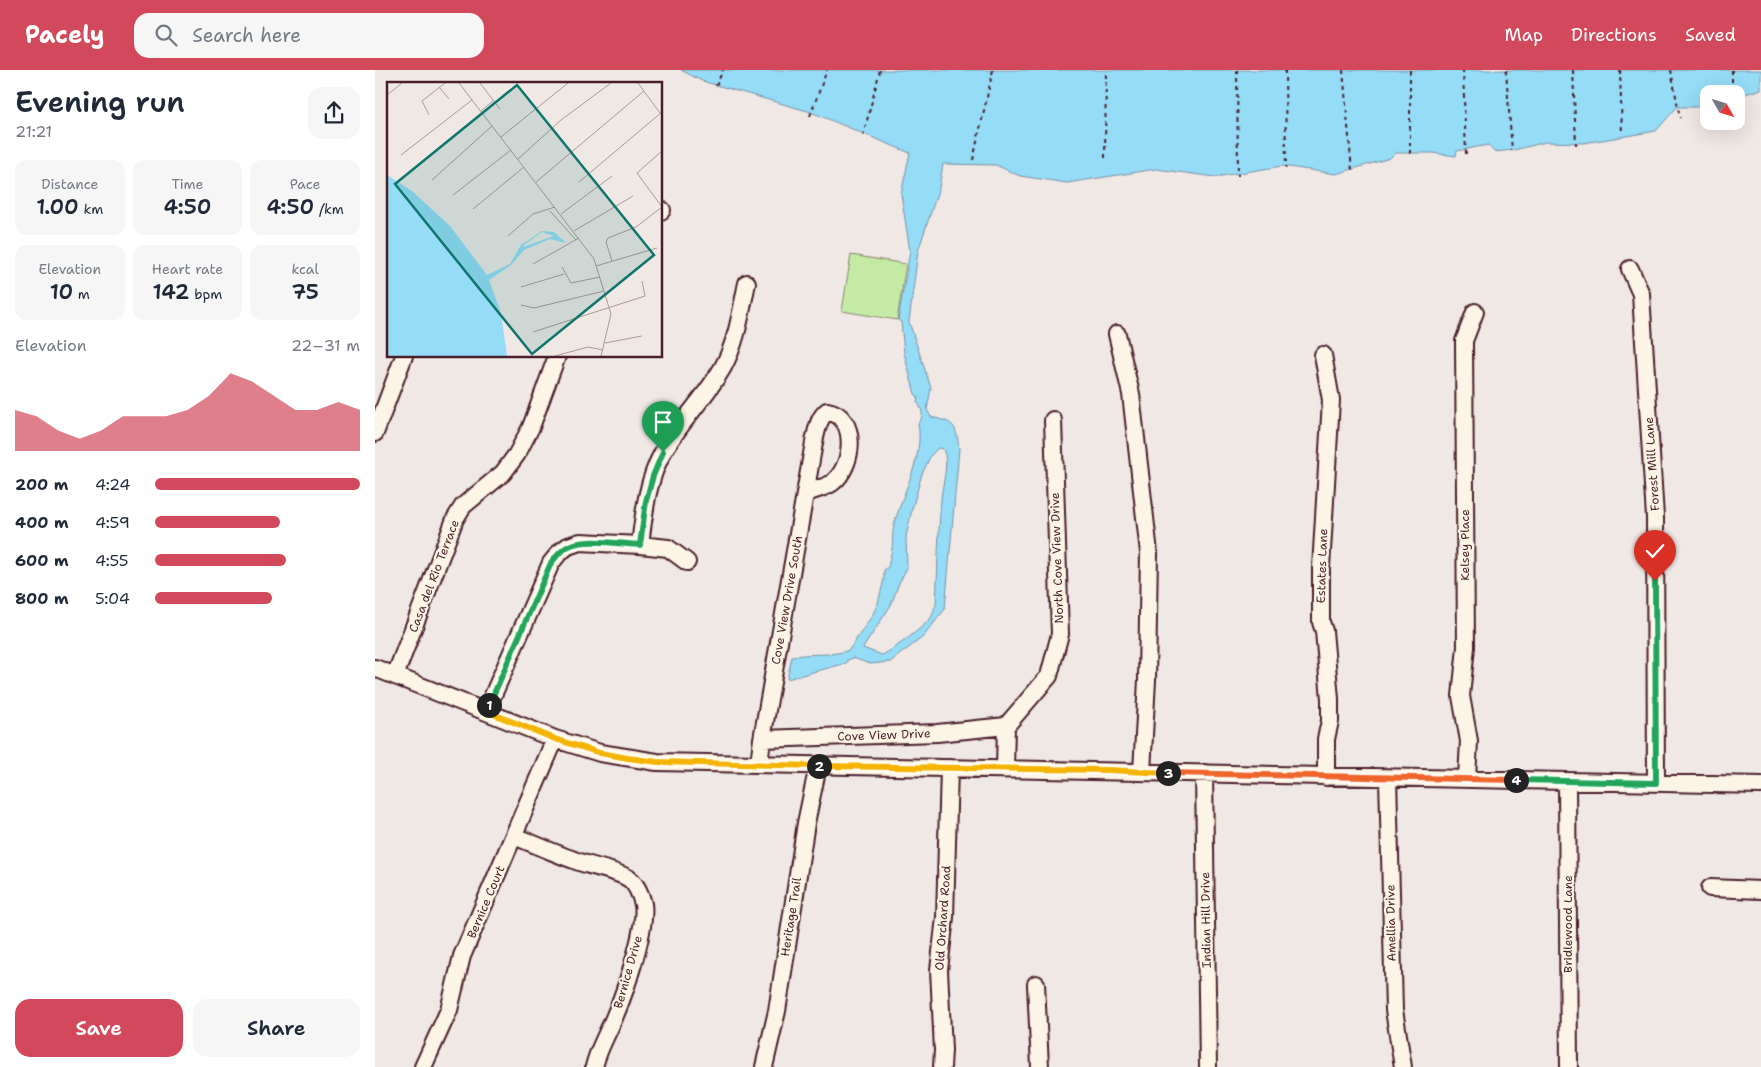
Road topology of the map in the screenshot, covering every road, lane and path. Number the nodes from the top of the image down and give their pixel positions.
1 (723, 70) edge
2 (827, 70) edge
3 (880, 70) edge
4 (993, 70) edge
5 (1106, 70) edge
6 (1237, 70) edge
7 (1285, 70) edge
8 (1343, 70) edge
9 (1410, 70) edge
10 (1463, 70) edge
11 (1506, 70) edge
12 (1573, 70) edge
13 (1620, 70) edge
14 (1671, 70) edge
15 (1732, 70) edge
16 (1732, 85) edge
17 (716, 86) dead end
18 (810, 116) dead end
19 (1680, 118) dead end
20 (1622, 134) dead end
21 (863, 136) dead end
22 (1576, 145) dead end
23 (1512, 151) dead end
24 (1410, 155) dead end
25 (1466, 155) dead end
26 (1105, 158) dead end
27 (973, 160) dead end
28 (1286, 168) dead end
29 (1352, 171) dead end
30 (1238, 176) dead end
31 (1630, 269) dead end
32 (747, 282) dead end
33 (1475, 312) dead end
34 (1117, 334) dead end
35 (1323, 355) dead end
36 (403, 358) edge
37 (556, 358) edge
38 (1053, 420) dead end
39 (375, 433) edge
40 (806, 492) junction
41 (640, 545) junction
42 (687, 562) dead end
43 (375, 668) edge
44 (395, 676) junction
45 (486, 711) junction
46 (1006, 726) junction
47 (555, 739) junction
48 (762, 739) junction
49 (759, 764) junction
50 (818, 766) junction
51 (949, 768) junction
52 (1005, 769) junction
53 (1142, 772) junction
54 (1205, 773) junction
55 (1326, 777) junction
56 (1389, 778) junction
57 (1467, 778) junction
58 (1567, 782) junction
59 (1656, 783) junction
60 (1761, 785) edge
61 (514, 836) junction
62 (1710, 888) dead end
63 (1761, 890) edge
64 (1036, 984) dead end
65 (423, 1067) edge
66 (594, 1067) edge
67 (764, 1067) edge
68 (942, 1067) edge
69 (1040, 1067) edge
70 (1208, 1067) edge
71 (1403, 1067) edge
72 (1569, 1067) edge

1 - 17 path
2 - 18 path
3 - 21 path
4 - 27 path
5 - 26 path
6 - 30 path
7 - 28 path
8 - 29 path
9 - 24 path
10 - 25 path
11 - 23 path
12 - 22 path
13 - 20 path
14 - 19 path
15 - 16 path
31 - 59 street, Forest Mill Lane
32 - 41 street
33 - 57 street, Kelsey Place
34 - 53 street
35 - 55 street, Estates Lane
36 - 39 street
37 - 44 street, Casa del Rio Terrace
38 - 46 street, North Cove View Drive
40 - 40 street, Cove View Drive South
40 - 48 street, Cove View Drive South
41 - 42 street
41 - 45 street
43 - 44 street
44 - 45 street
45 - 47 street
46 - 48 street, Cove View Drive
46 - 52 street
47 - 49 street
47 - 61 street, Bernice Court
48 - 49 street, Cove View Drive South
49 - 50 street
50 - 51 street
50 - 67 street, Heritage Trail
51 - 52 street
51 - 68 street, Old Orchard Road
52 - 53 street
53 - 54 street
54 - 55 street
54 - 70 street, Indian Hill Drive
55 - 56 street
56 - 57 street
56 - 71 street, Amellia Drive
57 - 58 street
58 - 59 street
58 - 72 street, Bridlewood Lane
59 - 60 street
61 - 65 street, Bernice Court
61 - 66 street, Bernice Drive
62 - 63 street
64 - 69 street

